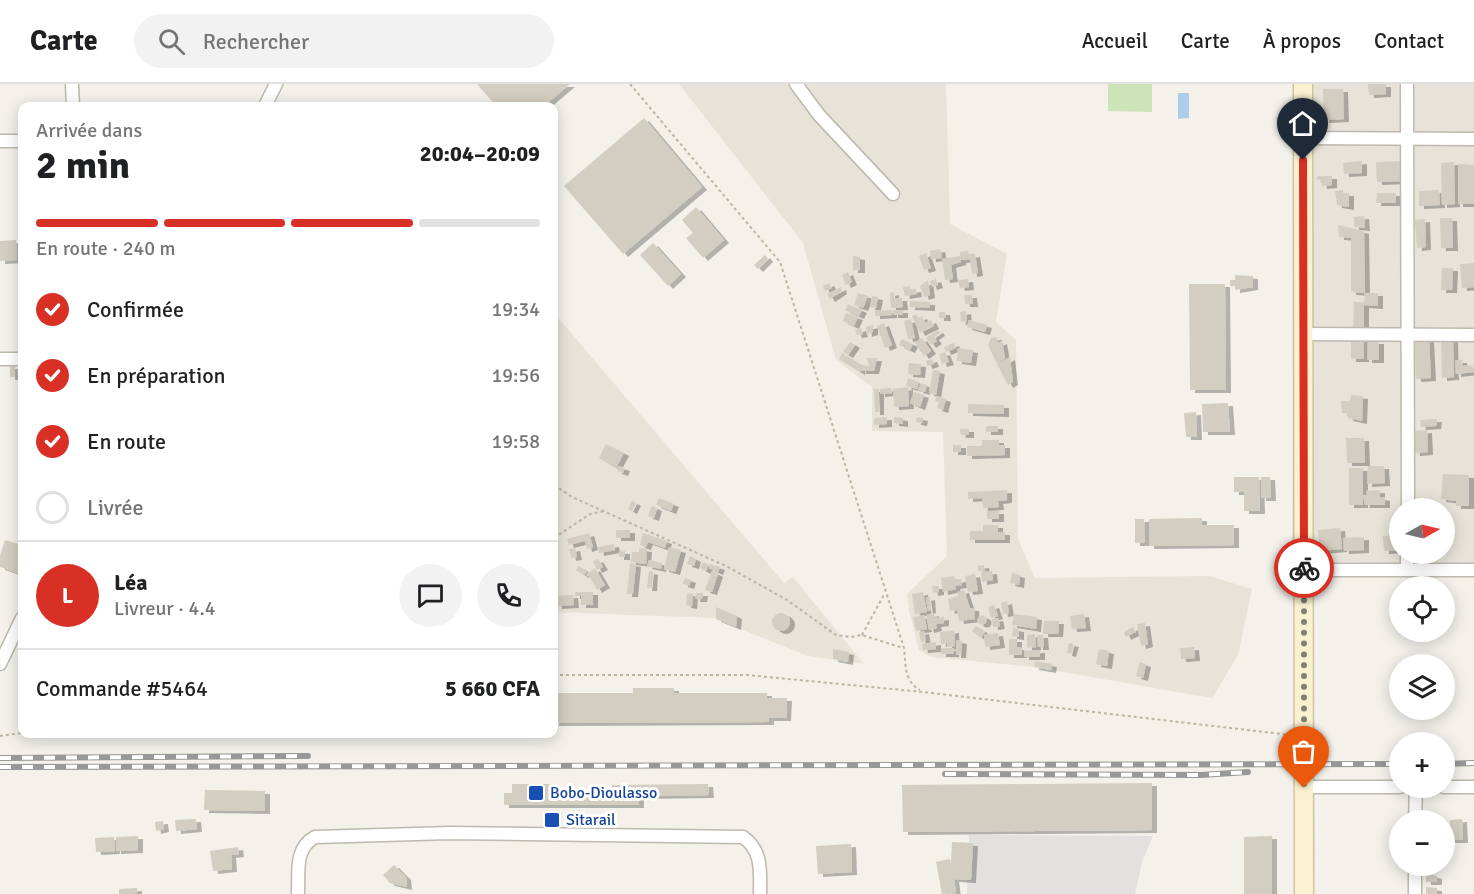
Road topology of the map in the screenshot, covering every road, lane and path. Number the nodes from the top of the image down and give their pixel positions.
1 (72, 84) edge
2 (276, 84) edge
3 (630, 84) edge
4 (796, 84) edge
5 (1303, 84) edge
6 (1407, 84) edge
7 (73, 102) edge
8 (267, 102) edge
9 (1303, 138) junction
10 (1407, 138) junction
11 (1474, 139) edge
12 (0, 141) edge
13 (18, 141) edge
14 (892, 194) dead end
15 (1304, 334) junction
16 (1408, 334) junction
17 (1474, 335) edge
18 (0, 358) edge
19 (18, 358) edge
20 (558, 488) edge
21 (1408, 498) edge
22 (605, 511) junction
23 (558, 535) edge
24 (1407, 564) edge
25 (1304, 570) junction
26 (1407, 570) junction
27 (1474, 570) edge
28 (886, 591) junction
29 (18, 626) edge
30 (862, 635) junction
31 (904, 648) junction
32 (0, 664) edge
33 (558, 675) edge
34 (923, 692) junction
35 (18, 734) edge
36 (0, 736) edge
37 (1304, 737) junction
38 (1389, 787) edge
39 (1455, 787) edge
40 (1474, 787) edge
41 (1304, 788) junction
42 (1415, 876) edge
43 (298, 894) edge
44 (760, 894) edge
45 (1304, 894) edge
46 (1415, 894) edge

1 - 7 street
2 - 8 street
3 - 28 path
4 - 14 street
5 - 9 street
6 - 10 street
9 - 10 street
9 - 15 street
10 - 11 street
10 - 16 street
12 - 13 street
15 - 16 street
15 - 25 street
16 - 17 street
16 - 21 street
18 - 19 street
20 - 22 path
22 - 23 path
22 - 30 path
24 - 26 street
25 - 26 street
25 - 37 street
26 - 27 street
28 - 30 path
28 - 31 path
29 - 32 street
30 - 31 path
31 - 34 path
33 - 34 path
34 - 37 path
35 - 36 path
37 - 41 street
38 - 41 street
39 - 40 street
41 - 45 street
42 - 46 street
43 - 44 street

